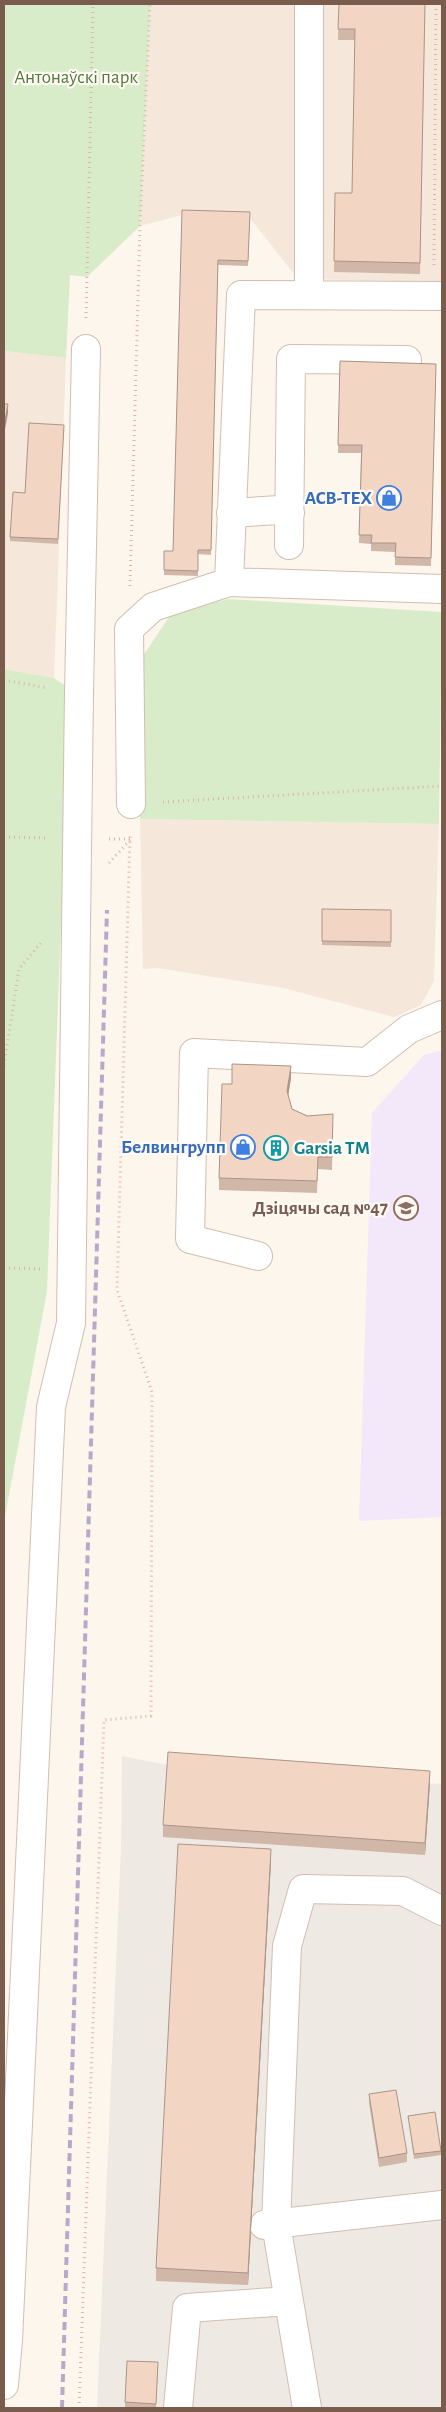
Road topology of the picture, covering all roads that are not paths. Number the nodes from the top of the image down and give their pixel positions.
1 (309, 4) edge
2 (309, 294) junction
3 (438, 295) edge
4 (86, 349) road end
5 (407, 360) dead end
6 (231, 513) junction
7 (290, 513) junction
8 (289, 545) dead end
9 (229, 582) junction
10 (442, 589) edge
11 (131, 804) road end
12 (442, 1015) edge
13 (258, 1256) dead end
14 (442, 1911) edge
15 (442, 2205) edge
16 (270, 2225) junction
17 (289, 2301) junction
18 (4, 2385) edge
19 (178, 2408) edge
20 (307, 2408) edge

1 - 2 lane
2 - 3 lane
2 - 6 lane
4 - 18 lane
5 - 7 lane
6 - 7 lane
6 - 9 lane
7 - 8 lane
9 - 10 lane
9 - 11 lane
12 - 13 lane
14 - 16 lane
15 - 16 lane
16 - 17 lane
17 - 19 lane
17 - 20 lane

